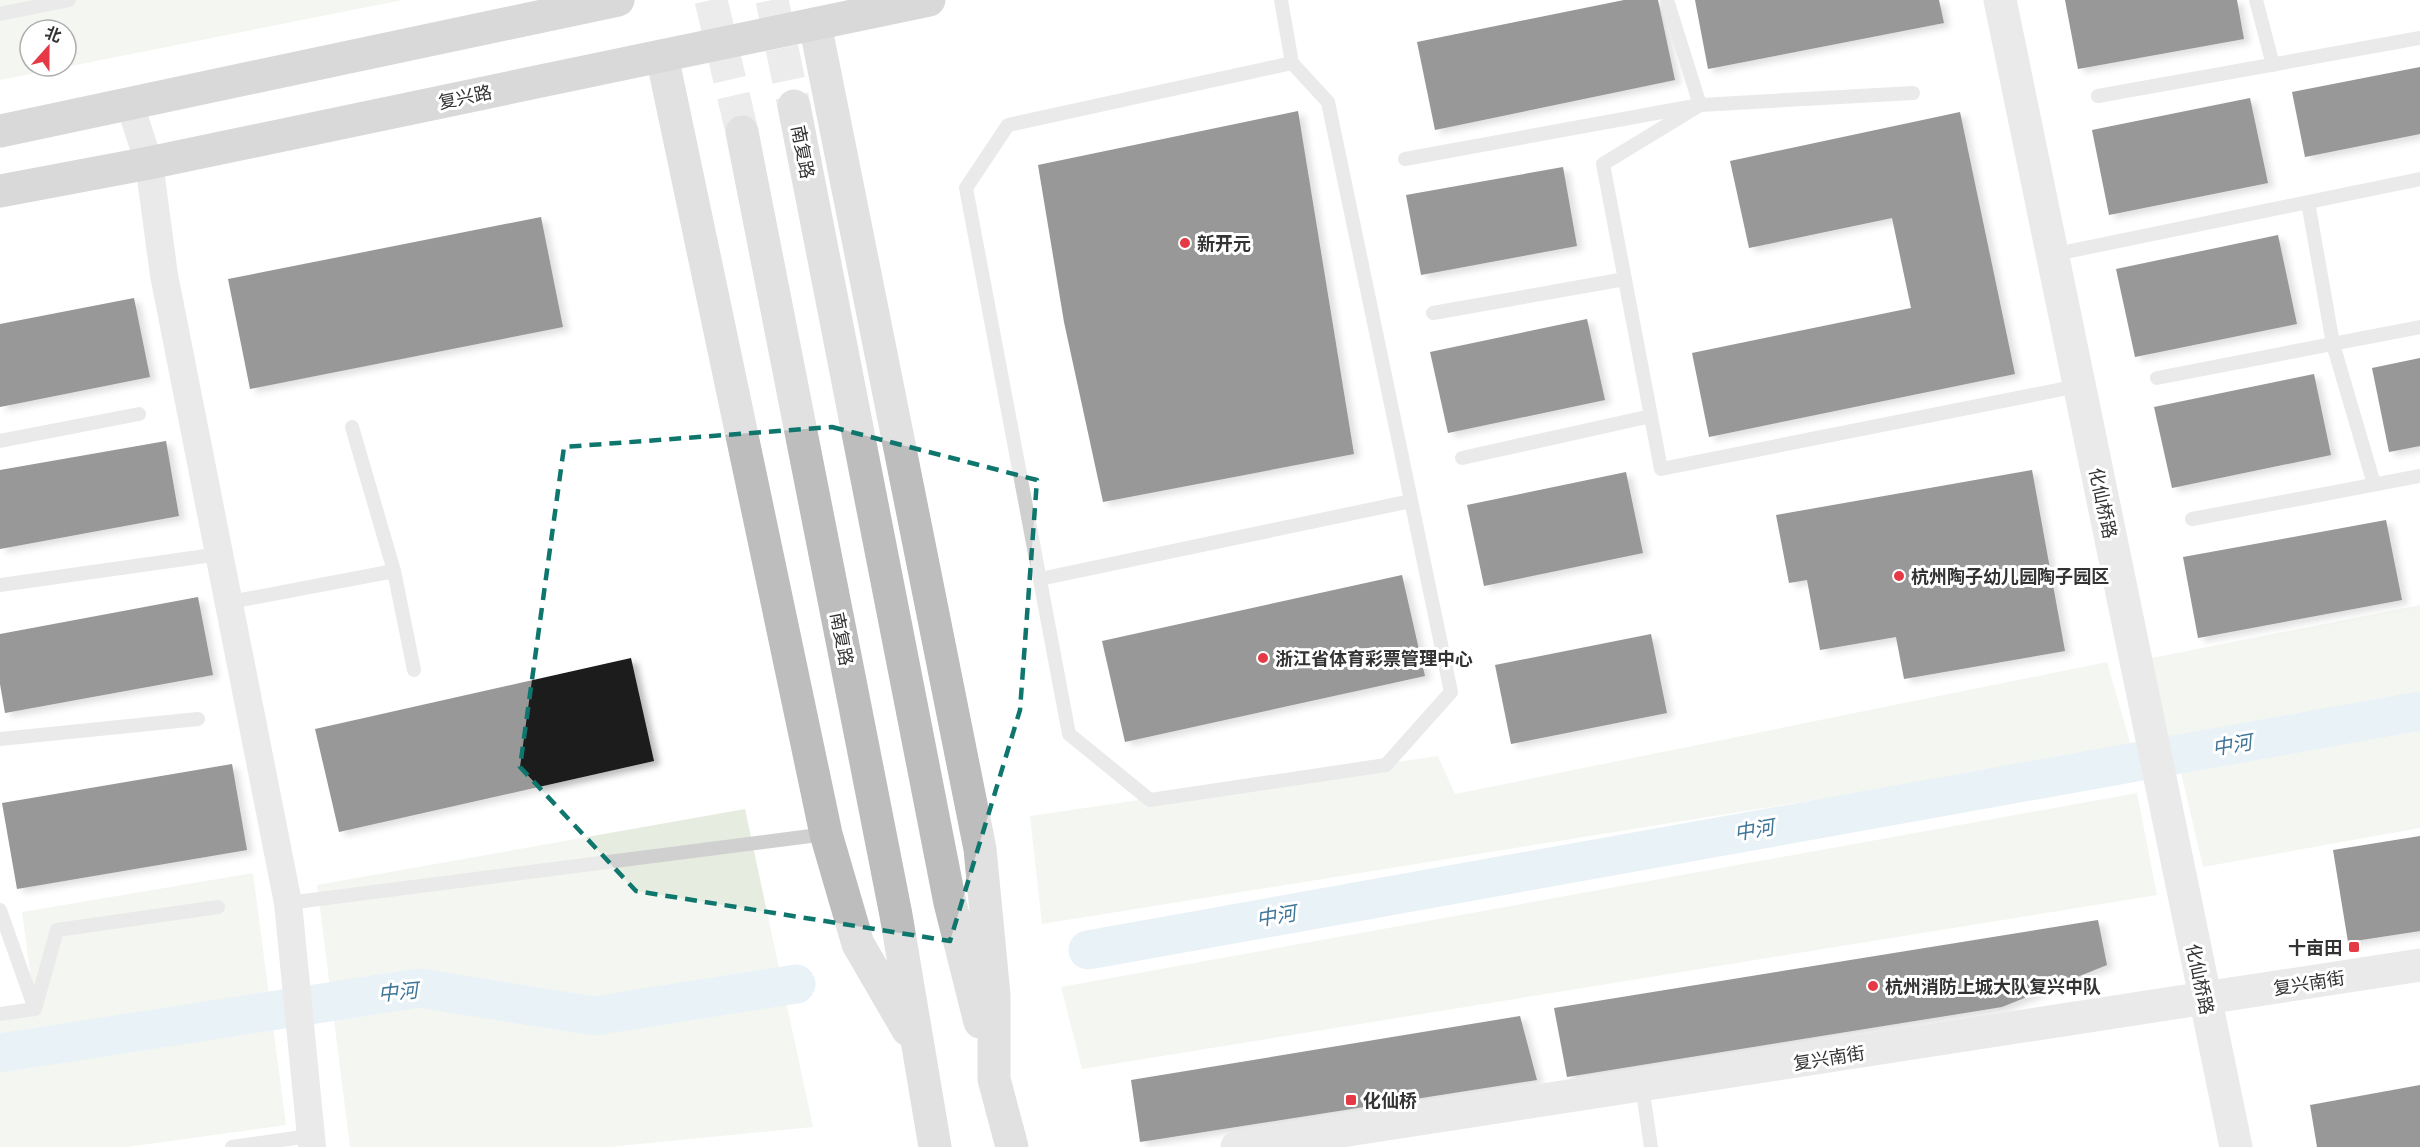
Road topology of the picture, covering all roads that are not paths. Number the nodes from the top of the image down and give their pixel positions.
1 (69, 0) edge
2 (618, 0) edge
3 (929, 0) edge
4 (1281, 0) edge
5 (1667, 0) edge
6 (2000, 0) edge
7 (2256, 0) edge
8 (0, 14) edge
9 (815, 24) junction
10 (2420, 38) edge
11 (662, 56) junction
12 (1292, 63) junction
13 (2272, 65) junction
14 (1913, 93) dead end
15 (2098, 96) dead end
16 (130, 105) junction
17 (1700, 105) junction
18 (794, 106) tunnel mouth
19 (0, 131) edge
20 (742, 132) tunnel mouth
21 (1405, 159) dead end
22 (149, 163) junction
23 (2420, 179) edge
24 (0, 191) edge
25 (2308, 202) junction
26 (2052, 255) junction
27 (1625, 279) junction
28 (1433, 313) dead end
29 (2420, 327) edge
30 (2333, 344) junction
31 (2157, 378) dead end
32 (2078, 386) junction
33 (138, 414) dead end
34 (1651, 416) junction
35 (352, 427) dead end
36 (0, 441) edge
37 (1462, 458) dead end
38 (2420, 476) edge
39 (2374, 484) junction
40 (1411, 501) junction
41 (2192, 519) dead end
42 (220, 554) junction
43 (394, 571) junction
44 (1040, 579) junction
45 (0, 585) edge
46 (231, 602) junction
47 (414, 670) dead end
48 (198, 719) dead end
49 (0, 739) edge
50 (826, 834) junction
51 (288, 903) junction
52 (218, 907) dead end
53 (0, 910) edge
54 (2420, 965) edge
55 (2204, 1000) junction
56 (35, 1010) junction
57 (0, 1014) edge
58 (918, 1049) junction
59 (994, 1079) junction
60 (1642, 1086) junction
61 (311, 1142) edge
62 (269, 1144) edge
63 (232, 1147) edge
64 (935, 1147) edge
65 (1012, 1147) edge
66 (1237, 1147) edge
67 (1651, 1147) edge
68 (2236, 1147) edge

1 - 8 lane
2 - 16 main road
3 - 9 main road, 复兴路
4 - 12 lane
5 - 17 lane
6 - 26 street, 化仙桥路
7 - 13 lane
9 - 11 main road, 复兴路
9 - 59 main road
10 - 13 lane
11 - 22 main road, 复兴路
11 - 50 main road
12 - 40 lane
12 - 44 lane
13 - 15 lane
14 - 17 lane
16 - 19 main road
16 - 22 street
17 - 21 lane
17 - 27 lane
18 - 59 main road, 南复路
20 - 58 main road, 南复路
22 - 24 main road, 复兴路
22 - 42 street
23 - 25 lane
25 - 26 lane
25 - 30 lane
26 - 32 street, 化仙桥路
27 - 28 lane
27 - 34 lane
29 - 30 lane
30 - 31 lane
30 - 39 lane
32 - 34 lane
32 - 55 street, 化仙桥路
33 - 36 lane
34 - 37 lane
35 - 43 lane
38 - 39 lane
39 - 41 lane
40 - 44 lane
40 - 44 lane
42 - 45 lane
42 - 46 street
43 - 46 lane
43 - 47 lane
46 - 51 street
48 - 49 lane
50 - 51 lane
50 - 58 main road
51 - 61 street
52 - 56 lane
53 - 56 lane
54 - 55 street, 复兴南街
55 - 60 street, 复兴南街
55 - 68 street, 化仙桥路
56 - 57 lane
58 - 64 main road, 南复路
59 - 65 main road
60 - 66 street, 复兴南街
60 - 67 lane
61 - 62 lane
62 - 63 lane

